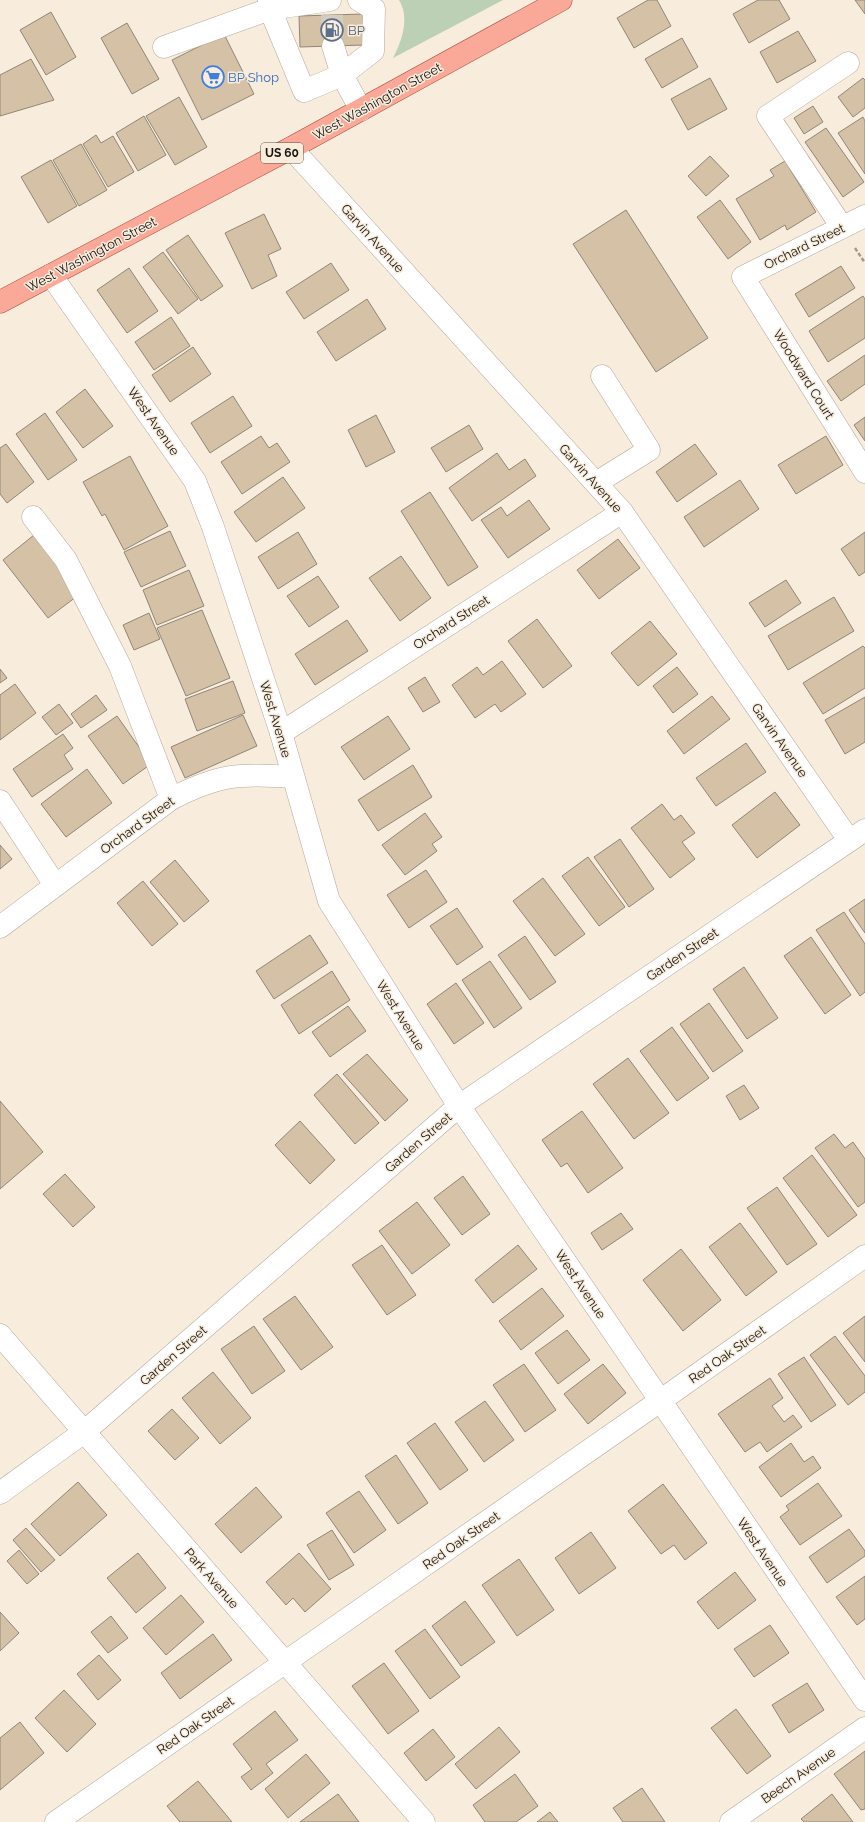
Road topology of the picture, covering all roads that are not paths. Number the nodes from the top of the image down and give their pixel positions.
1 (360, 0) edge
2 (561, 0) edge
3 (269, 4) edge
4 (331, 5) edge
5 (333, 46) tunnel mouth
6 (164, 47) dead end
7 (848, 63) dead end
8 (342, 75) junction
9 (361, 110) junction
10 (291, 148) junction
11 (865, 216) edge
12 (842, 227) junction
13 (51, 275) junction
14 (743, 276) joint
15 (0, 302) edge
16 (602, 376) dead end
17 (865, 472) edge
18 (596, 483) junction
19 (622, 512) junction
20 (33, 517) dead end
21 (281, 733) junction
22 (293, 777) junction
23 (171, 799) junction
24 (0, 801) edge
25 (857, 835) edge
26 (55, 885) junction
27 (0, 927) edge
28 (459, 1106) junction
29 (865, 1256) edge
30 (0, 1335) edge
31 (660, 1401) junction
32 (84, 1432) junction
33 (0, 1493) edge
34 (286, 1662) junction
35 (865, 1700) edge
36 (865, 1728) edge
37 (56, 1822) edge
38 (424, 1822) edge
39 (731, 1822) edge

1 - 8 street
2 - 9 main road, West Washington Street / US 60
3 - 4 street
3 - 6 street
3 - 8 street
5 - 8 street
7 - 12 street
8 - 9 street
9 - 10 main road, West Washington Street / US 60
10 - 13 main road, West Washington Street / US 60
10 - 18 street, Garvin Avenue
11 - 12 street, Orchard Street
12 - 14 street, Orchard Street
13 - 15 main road, West Washington Street / US 60
13 - 21 street, West Avenue
14 - 17 street, Woodward Court
16 - 18 street
18 - 19 street, Garvin Avenue
19 - 21 street, Orchard Street
19 - 25 street, Garvin Avenue
20 - 23 street
21 - 22 street, West Avenue
22 - 23 street, Orchard Street
22 - 28 street, West Avenue
23 - 26 street, Orchard Street
24 - 26 street
25 - 28 street, Garden Street
26 - 27 street, Orchard Street
28 - 31 street, West Avenue
28 - 32 street, Garden Street
29 - 31 street, Red Oak Street
30 - 32 street, Park Avenue
31 - 34 street, Red Oak Street
31 - 35 street, West Avenue
32 - 33 street, Garden Street
32 - 34 street, Park Avenue
34 - 37 street, Red Oak Street
34 - 38 street, Park Avenue
36 - 39 street, Beech Avenue

